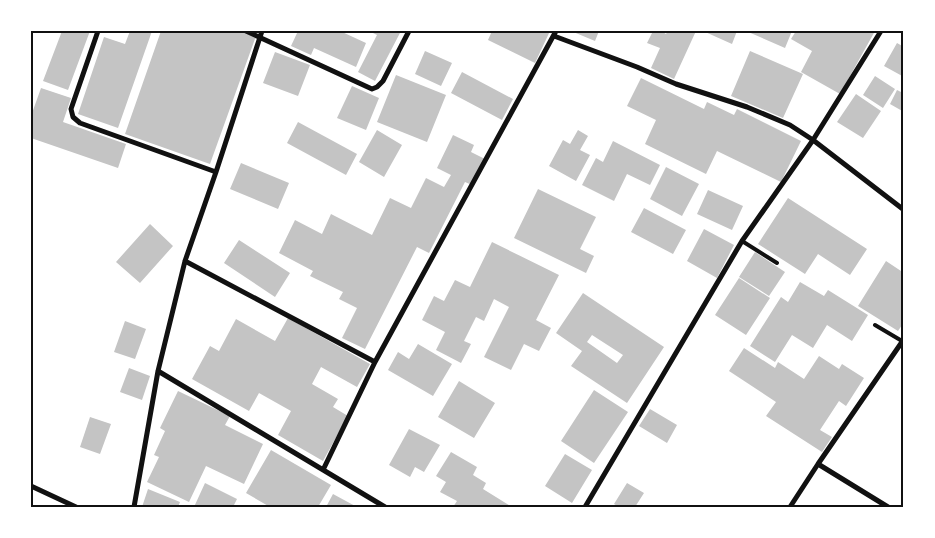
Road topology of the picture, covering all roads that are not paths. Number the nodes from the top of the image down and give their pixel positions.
1 (98, 31) edge
2 (246, 31) edge
3 (409, 31) edge
4 (881, 31) edge
5 (262, 34) edge
6 (555, 34) edge
7 (813, 140) junction
8 (216, 172) junction
9 (904, 210) edge
10 (742, 241) junction
11 (185, 261) junction
12 (778, 263) dead end
13 (875, 325) dead end
14 (903, 340) edge
15 (375, 362) junction
16 (158, 370) junction
17 (818, 464) junction
18 (323, 470) junction
19 (31, 486) edge
20 (76, 507) edge
21 (134, 507) edge
22 (385, 507) edge
23 (585, 507) edge
24 (790, 507) edge
25 (888, 507) edge

1 - 8 street
2 - 5 street
3 - 5 street
4 - 7 street
5 - 8 street
6 - 7 street
6 - 15 street
7 - 9 street
7 - 10 street
8 - 11 street
10 - 12 lane
10 - 23 street
11 - 15 street
11 - 16 street
13 - 14 lane
14 - 17 street
15 - 18 street
16 - 18 street
16 - 21 street
17 - 24 street
17 - 25 street
18 - 22 street
19 - 20 street

